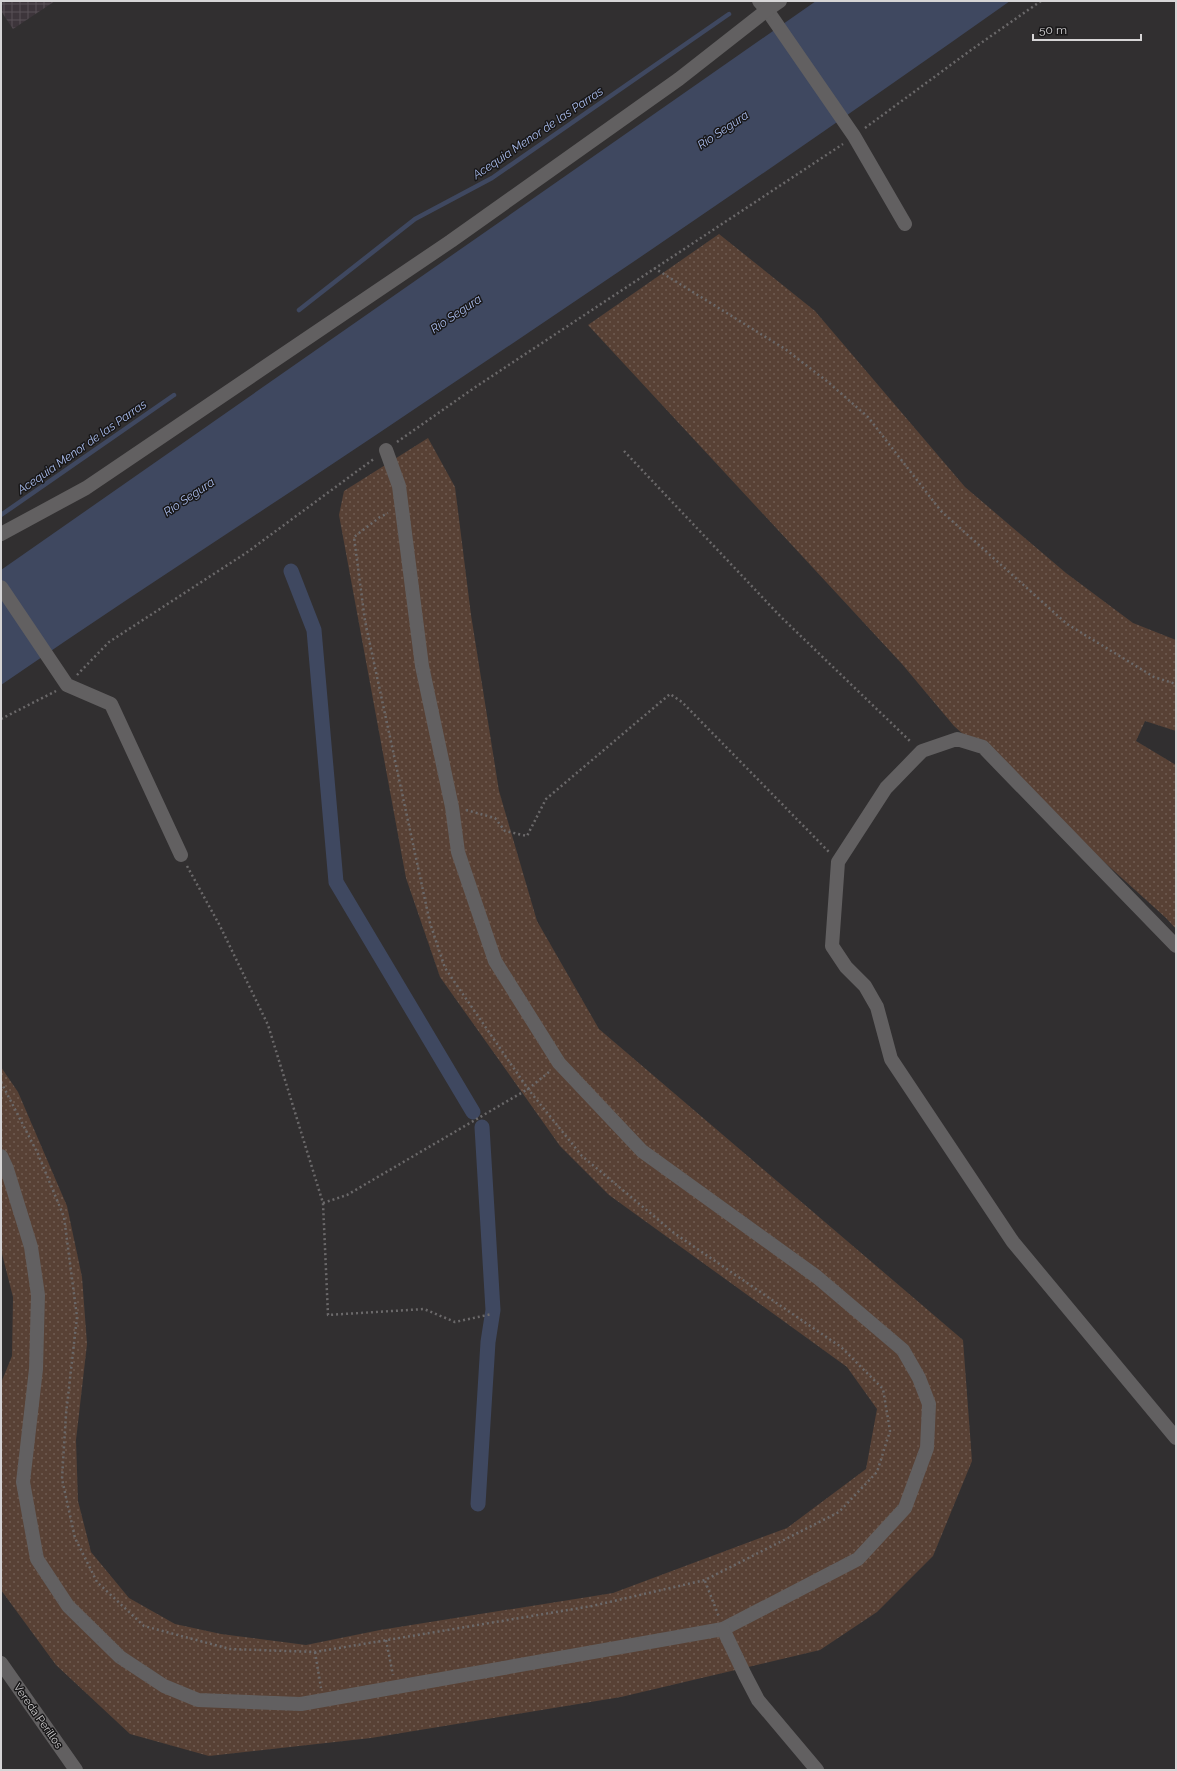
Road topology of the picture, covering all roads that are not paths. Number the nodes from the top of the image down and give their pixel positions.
1 (780, 1) edge
2 (763, 5) edge
3 (905, 224) dead end
4 (386, 450) road end
5 (1, 534) edge
6 (1, 586) edge
7 (181, 855) road end
8 (1176, 946) edge
9 (1, 1156) edge
10 (1176, 1438) edge
11 (724, 1628) junction
12 (1, 1663) edge
13 (76, 1770) edge
14 (817, 1770) edge

1 - 2 street
2 - 3 street
2 - 5 street
4 - 11 street
6 - 7 street
8 - 10 street
9 - 11 street
11 - 14 street
12 - 13 street, Vereda Perillos

